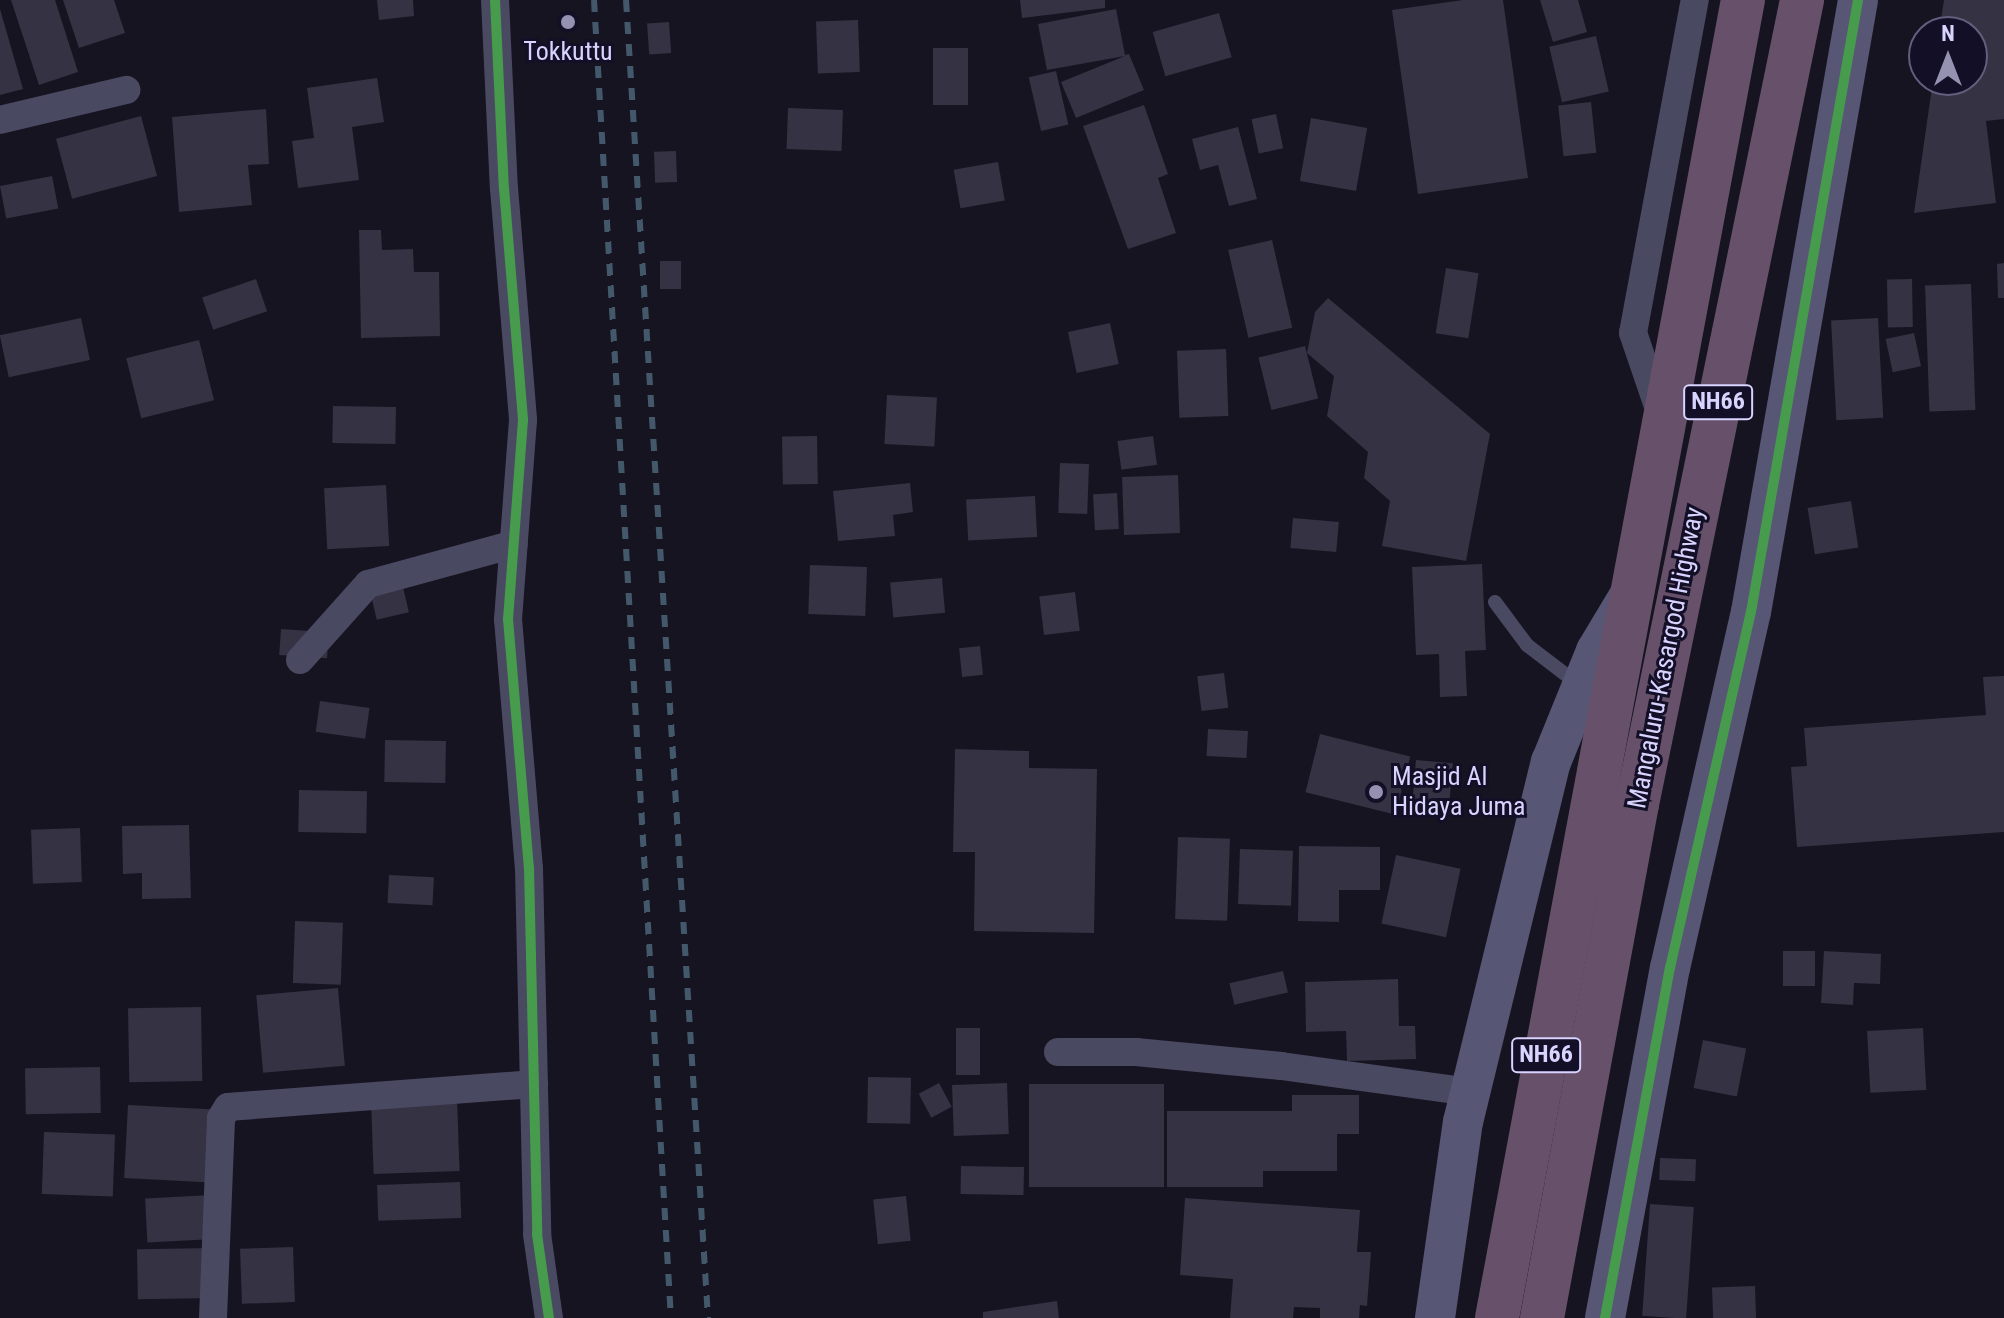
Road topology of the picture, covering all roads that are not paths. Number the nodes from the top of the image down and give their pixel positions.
1 (495, 0) edge
2 (1695, 0) edge
3 (1743, 0) edge
4 (1802, 0) edge
5 (1858, 0) edge
6 (126, 90) dead end
7 (0, 120) edge
8 (1662, 419) junction
9 (514, 544) junction
10 (1631, 592) junction
11 (1495, 602) dead end
12 (300, 660) dead end
13 (1582, 687) junction
14 (1058, 1052) dead end
15 (534, 1084) junction
16 (1471, 1092) junction
17 (213, 1318) edge
18 (549, 1318) edge
19 (1435, 1318) edge
20 (1497, 1318) edge
21 (1542, 1318) edge
22 (1605, 1318) edge

1 - 9 street
2 - 8 street
3 - 8 highway, Mangaluru-Kasargod Highway / NH66
4 - 21 highway, Mangaluru-Kasargod Highway / NH66
5 - 22 street
6 - 7 street
8 - 10 highway, Mangaluru-Kasargod Highway / NH66
9 - 12 street
9 - 15 street
10 - 13 street
10 - 20 highway, Mangaluru-Kasargod Highway / NH66
11 - 13 lane
13 - 16 street
14 - 16 street
15 - 17 street
15 - 18 street
16 - 19 street

